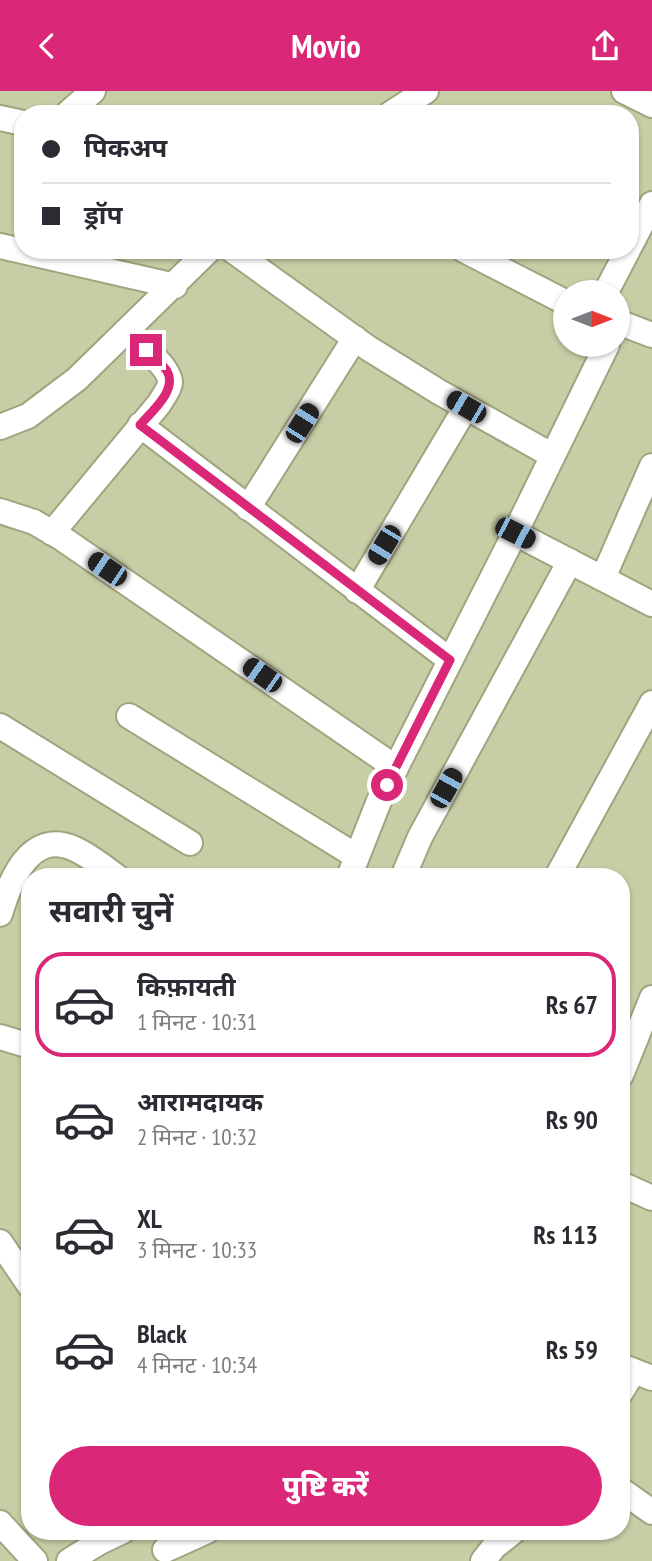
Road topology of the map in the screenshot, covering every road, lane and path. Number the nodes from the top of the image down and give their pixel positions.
1 (93, 91) edge
2 (426, 91) edge
3 (624, 91) edge
4 (77, 105) edge
5 (404, 105) edge
6 (652, 105) edge
7 (652, 204) edge
8 (639, 229) edge
9 (57, 259) edge
10 (200, 259) edge
11 (245, 259) edge
12 (481, 259) edge
13 (623, 259) edge
14 (612, 280) edge
15 (175, 286) junction
16 (553, 296) edge
17 (630, 327) edge
18 (126, 331) junction
19 (652, 335) edge
20 (355, 338) junction
21 (601, 357) edge
22 (466, 407) junction
23 (140, 425) junction
24 (0, 427) edge
25 (553, 456) junction
26 (652, 466) edge
27 (248, 508) junction
28 (0, 511) edge
29 (52, 533) junction
30 (515, 533) junction
31 (570, 561) junction
32 (603, 578) junction
33 (357, 590) junction
34 (652, 604) edge
35 (450, 660) junction
36 (652, 703) edge
37 (129, 716) dead end
38 (0, 726) edge
39 (396, 768) junction
40 (190, 843) dead end
41 (352, 867) edge
42 (104, 868) edge
43 (407, 868) edge
44 (562, 868) edge
45 (0, 914) edge
46 (652, 998) edge
47 (0, 1037) edge
48 (21, 1043) edge
49 (630, 1053) edge
50 (630, 1188) edge
51 (652, 1198) edge
52 (0, 1242) edge
53 (21, 1273) edge
54 (630, 1496) edge
55 (652, 1512) edge
56 (0, 1523) edge
57 (104, 1540) edge
58 (183, 1540) edge
59 (503, 1540) edge
60 (164, 1547) edge
61 (35, 1561) edge
62 (69, 1561) edge
63 (483, 1561) edge

1 - 4 street
2 - 5 street
3 - 6 street
7 - 8 street
9 - 15 street
10 - 15 street
11 - 20 street
12 - 16 street
13 - 14 street
15 - 18 street
17 - 19 street
18 - 23 street
18 - 24 street
20 - 22 street
20 - 27 street
21 - 25 street
22 - 25 street
22 - 33 street
23 - 27 street
23 - 29 street
25 - 30 street
26 - 32 street
27 - 33 street
28 - 29 street
29 - 39 street
30 - 31 street
30 - 35 street
31 - 32 street
31 - 43 street
32 - 34 street
33 - 35 street
35 - 39 street
36 - 44 street
37 - 41 street
38 - 40 street
39 - 41 street
42 - 45 street
46 - 49 street
47 - 48 street
50 - 51 street
52 - 53 street
54 - 55 street
56 - 61 street
57 - 62 street
58 - 60 street
59 - 63 street

